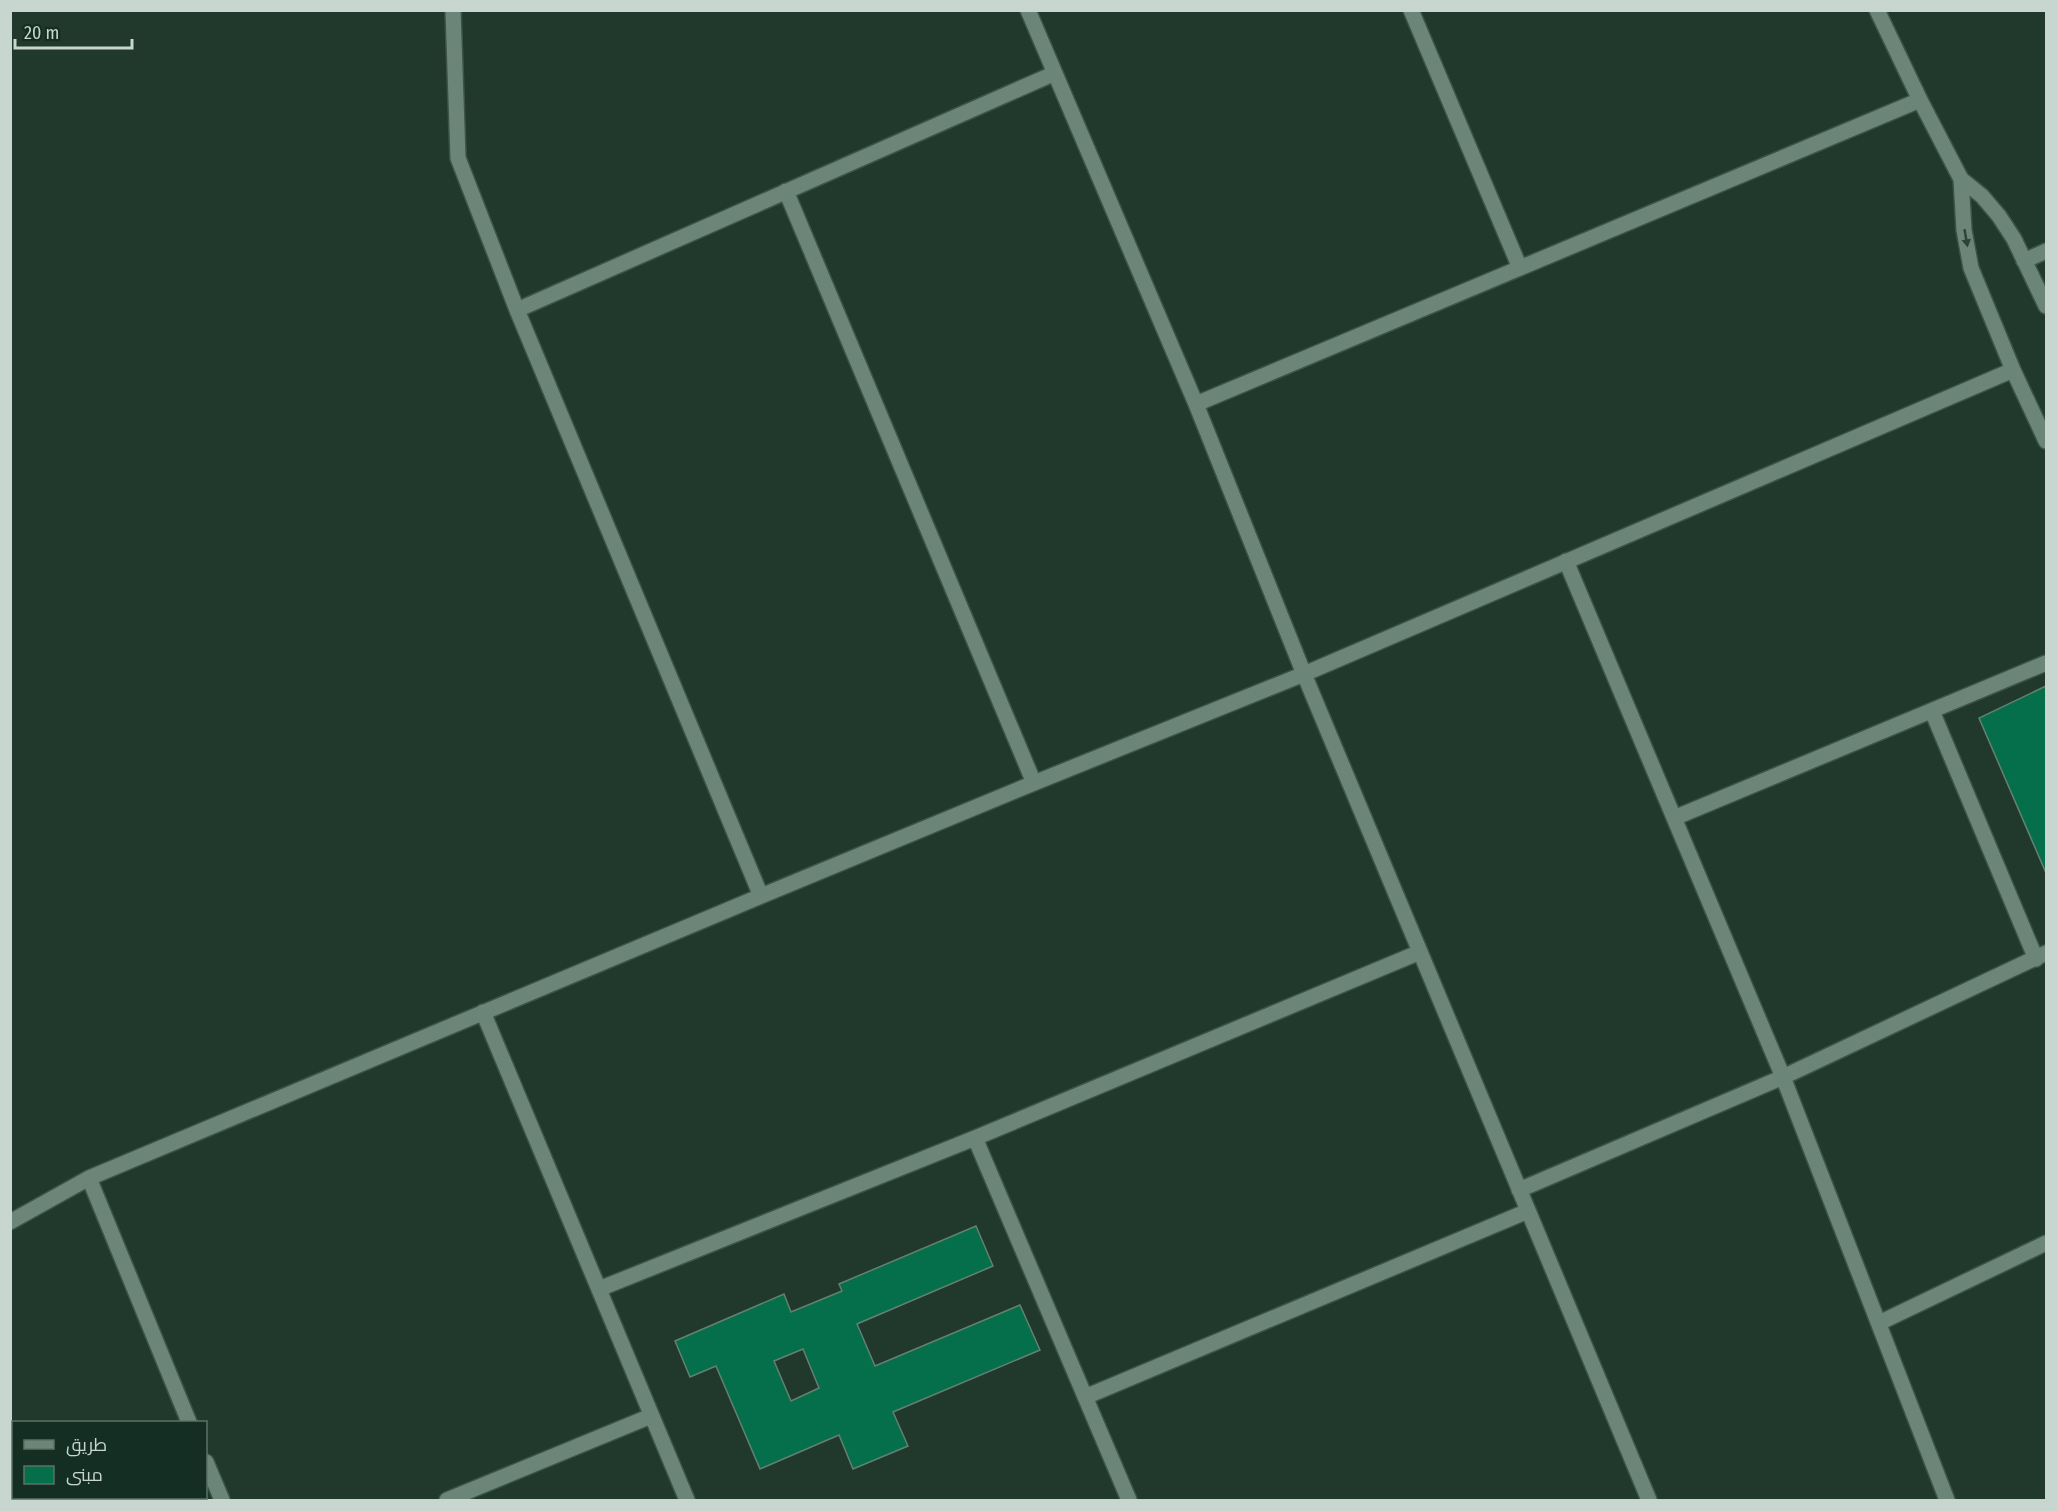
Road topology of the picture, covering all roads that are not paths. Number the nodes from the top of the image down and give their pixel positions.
1 (468, 10) edge
2 (1028, 10) edge
3 (1411, 10) edge
4 (1877, 10) edge
5 (452, 14) edge
6 (1053, 74) junction
7 (1920, 100) junction
8 (1961, 179) junction
9 (786, 191) junction
10 (2046, 251) edge
11 (2024, 261) junction
12 (1520, 268) junction
13 (2046, 306) edge
14 (517, 310) junction
15 (2013, 370) junction
16 (1196, 404) junction
17 (2046, 441) edge
18 (1566, 561) junction
19 (2046, 663) edge
20 (1304, 674) junction
21 (1932, 711) junction
22 (1034, 783) junction
23 (1674, 818) junction
24 (761, 896) junction
25 (1420, 952) junction
26 (2041, 956) edge
27 (483, 1012) junction
28 (1783, 1077) junction
29 (975, 1137) junction
30 (89, 1178) junction
31 (1519, 1190) junction
32 (1528, 1211) junction
33 (10, 1222) edge
34 (2046, 1244) edge
35 (599, 1289) junction
36 (1879, 1323) junction
37 (1085, 1397) junction
38 (651, 1416) junction
39 (189, 1421) edge
40 (207, 1464) edge
41 (1642, 1499) edge
42 (222, 1500) edge
43 (447, 1500) edge
44 (687, 1500) edge
45 (1129, 1500) edge
46 (1947, 1500) edge

1 - 5 street
2 - 6 street
3 - 12 street
4 - 7 street
5 - 14 street
6 - 9 street
6 - 16 street
7 - 8 street
7 - 12 street
8 - 11 street
8 -> 15 street
9 - 14 street
9 - 22 street
10 - 11 street
11 - 13 street
12 - 16 street
14 - 24 street
15 - 17 street
15 - 18 street
16 - 20 street
18 - 20 street
18 - 23 street
19 - 21 street
20 - 22 street
20 - 25 street
21 - 23 street
21 - 26 street
22 - 24 street
23 - 28 street
24 - 27 street
25 - 29 street
25 - 31 street
26 - 28 street
27 - 30 street
27 - 35 street
28 - 31 street
28 - 36 street
29 - 35 street
29 - 37 street
30 - 33 street
30 - 39 street
31 - 32 street
32 - 37 street
32 - 41 street
34 - 36 street
35 - 38 street
36 - 46 street
37 - 45 street
38 - 43 street
38 - 44 street
40 - 42 street

